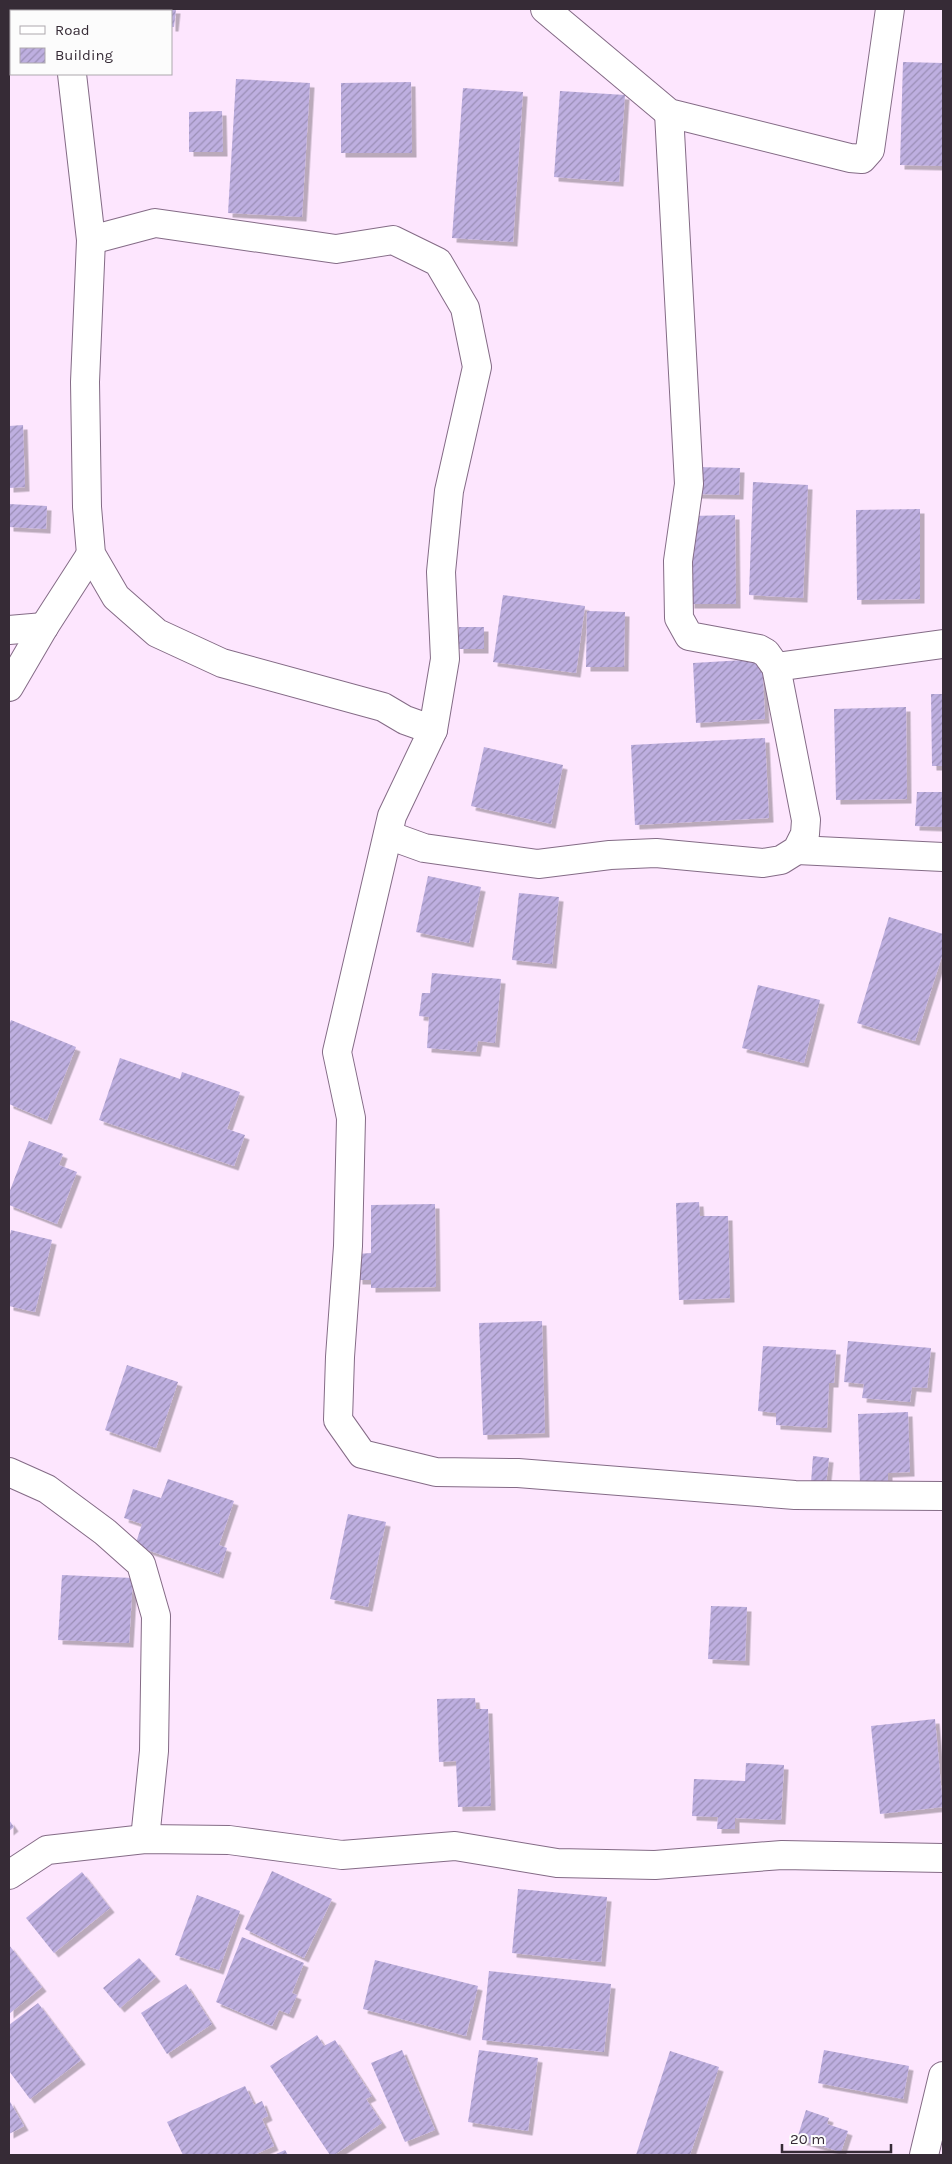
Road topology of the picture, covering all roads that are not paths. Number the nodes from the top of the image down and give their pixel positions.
1 (546, 9) edge
2 (890, 9) edge
3 (72, 75) edge
4 (669, 113) junction
5 (91, 240) junction
6 (92, 554) junction
7 (44, 627) junction
8 (9, 630) edge
9 (943, 644) edge
10 (776, 666) junction
11 (9, 687) edge
12 (433, 730) junction
13 (388, 835) junction
14 (796, 850) junction
15 (943, 857) edge
16 (9, 1472) edge
17 (943, 1496) edge
18 (145, 1839) junction
19 (943, 1858) edge
20 (9, 1875) edge
21 (943, 2076) edge
22 (924, 2155) edge

1 - 4 street
2 - 4 street
3 - 5 street
4 - 10 street
5 - 6 street
5 - 12 street
6 - 7 street
6 - 12 street
7 - 8 street
7 - 11 street
9 - 10 street
10 - 14 street
12 - 13 street
13 - 14 street
13 - 17 street
14 - 15 street
16 - 18 street
18 - 19 street
18 - 20 street
21 - 22 street

